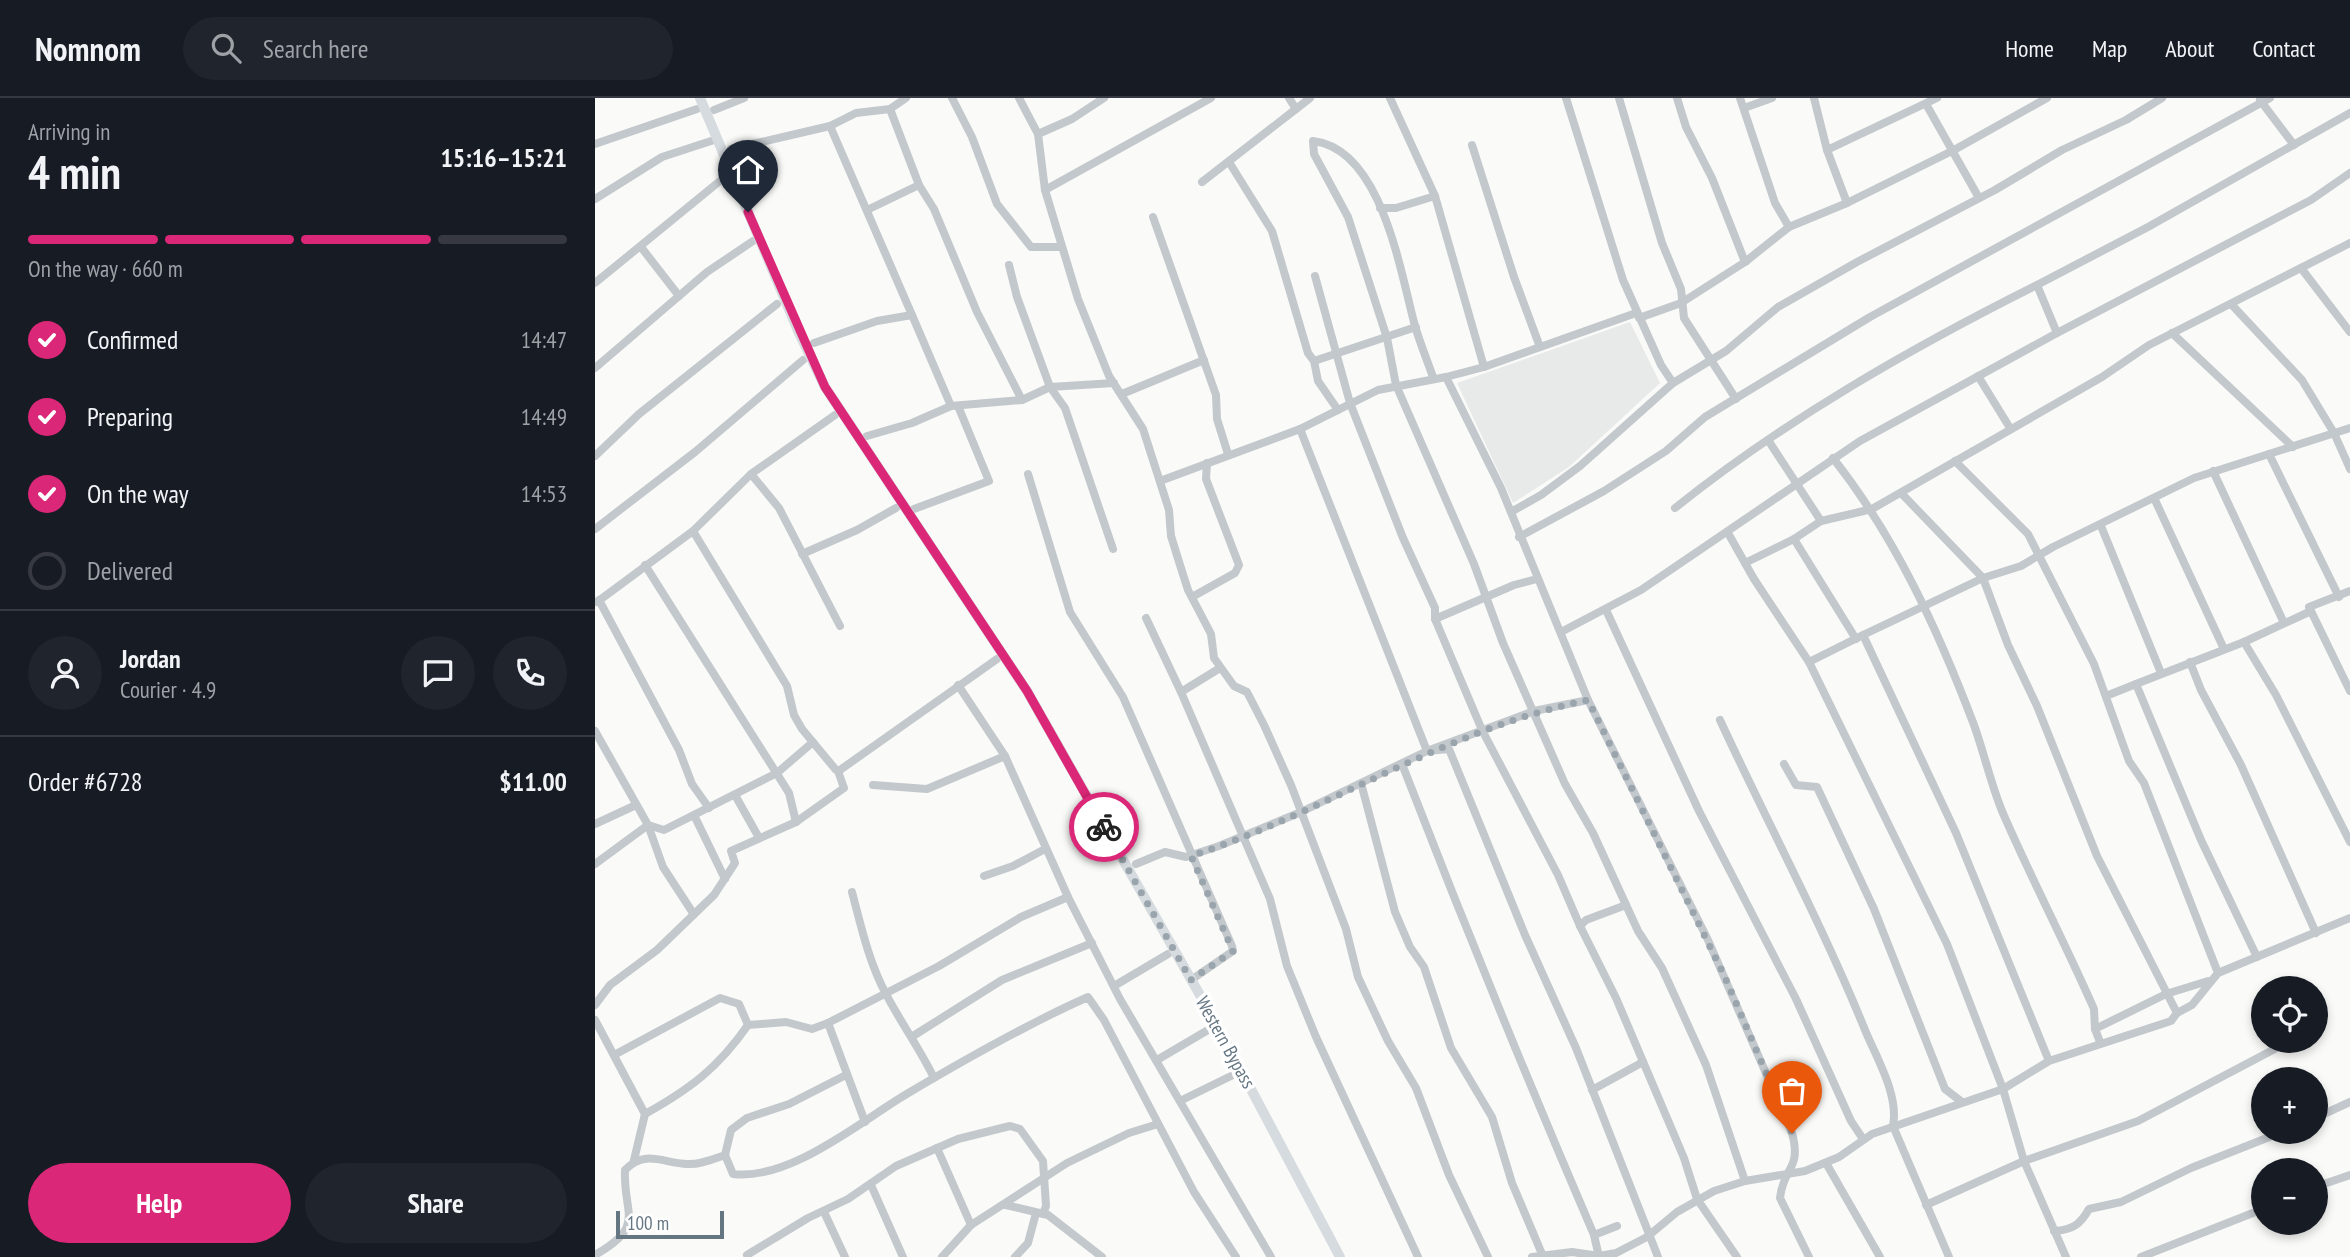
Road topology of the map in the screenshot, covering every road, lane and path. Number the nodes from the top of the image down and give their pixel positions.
1 (744, 98) edge
2 (906, 98) edge
3 (952, 98) edge
4 (1019, 98) edge
5 (1104, 98) edge
6 (1210, 98) edge
7 (1289, 98) edge
8 (1310, 98) edge
9 (1390, 98) edge
10 (1566, 98) edge
11 (1619, 98) edge
12 (1677, 98) edge
13 (1740, 98) edge
14 (1772, 98) edge
15 (1814, 98) edge
16 (1937, 98) edge
17 (2047, 98) edge
18 (2162, 98) edge
19 (2264, 100) edge
20 (699, 104) edge
21 (1926, 104) junction
22 (1744, 108) junction
23 (890, 109) junction
24 (1296, 109) junction
25 (714, 110) dead end
26 (2350, 113) edge
27 (830, 125) junction
28 (1038, 134) junction
29 (711, 141) dead end
30 (595, 144) edge
31 (1472, 145) dead end
32 (2294, 145) junction
33 (731, 149) dead end
34 (1827, 150) junction
35 (1954, 150) junction
36 (1230, 162) junction
37 (2350, 173) edge
38 (726, 176) dead end
39 (1202, 182) dead end
40 (919, 185) junction
41 (1045, 190) junction
42 (1435, 197) junction
43 (1979, 198) junction
44 (595, 199) edge
45 (1847, 203) junction
46 (1380, 208) junction
47 (867, 210) junction
48 (1153, 217) dead end
49 (1789, 227) junction
50 (753, 242) dead end
51 (2350, 243) edge
52 (641, 247) junction
53 (1062, 247) junction
54 (1745, 262) junction
55 (1009, 265) dead end
56 (2301, 268) junction
57 (1315, 276) dead end
58 (595, 283) edge
59 (2037, 285) junction
60 (679, 296) junction
61 (1681, 303) junction
62 (777, 304) dead end
63 (2232, 305) junction
64 (912, 315) junction
65 (1638, 315) junction
66 (1416, 327) junction
67 (2350, 332) edge
68 (2057, 333) junction
69 (2172, 333) junction
70 (1387, 338) junction
71 (814, 344) dead end
72 (1540, 347) junction
73 (1336, 355) junction
74 (1712, 358) junction
75 (803, 360) dead end
76 (1204, 360) junction
77 (1314, 360) junction
78 (1484, 367) junction
79 (595, 368) edge
80 (1978, 376) junction
81 (1433, 377) junction
82 (1447, 377) junction
83 (1114, 383) junction
84 (1673, 383) junction
85 (1396, 385) junction
86 (1050, 387) junction
87 (1122, 394) junction
88 (1736, 398) junction
89 (1022, 400) junction
90 (1350, 403) junction
91 (954, 406) junction
92 (1338, 410) junction
93 (835, 415) dead end
94 (2010, 428) junction
95 (2350, 428) edge
96 (1300, 429) junction
97 (2334, 433) junction
98 (867, 436) dead end
99 (1768, 440) junction
100 (2293, 447) junction
101 (1229, 454) junction
102 (2269, 454) junction
103 (595, 456) edge
104 (1833, 458) junction
105 (1955, 461) junction
106 (1207, 463) junction
107 (2350, 469) edge
108 (2213, 471) junction
109 (751, 474) junction
110 (1028, 474) dead end
111 (1160, 481) junction
112 (1797, 481) junction
113 (1901, 493) junction
114 (2155, 500) junction
115 (895, 508) dead end
116 (1675, 508) dead end
117 (914, 509) dead end
118 (1872, 509) junction
119 (1511, 512) junction
120 (1821, 521) junction
121 (2101, 526) junction
122 (595, 529) edge
123 (694, 531) junction
124 (1728, 533) junction
125 (1520, 537) junction
126 (1794, 539) junction
127 (1113, 549) dead end
128 (802, 554) junction
129 (2040, 556) junction
130 (1745, 563) junction
131 (645, 565) junction
132 (1983, 578) junction
133 (1537, 579) junction
134 (2350, 591) edge
135 (1486, 596) junction
136 (1192, 597) junction
137 (2339, 597) junction
138 (597, 601) edge
139 (1924, 606) junction
140 (1606, 610) junction
141 (2309, 612) junction
142 (1146, 618) dead end
143 (1435, 619) junction
144 (2284, 622) junction
145 (840, 626) dead end
146 (1561, 632) junction
147 (1860, 637) junction
148 (2244, 642) junction
149 (2224, 649) junction
150 (997, 659) dead end
151 (1809, 662) junction
152 (2190, 662) junction
153 (1220, 668) junction
154 (2161, 673) junction
155 (2136, 684) junction
156 (958, 685) junction
157 (2350, 691) edge
158 (1181, 692) junction
159 (2106, 696) junction
160 (1588, 700) junction
161 (1534, 711) junction
162 (1720, 720) dead end
163 (1482, 730) junction
164 (595, 731) edge
165 (813, 742) junction
166 (1427, 751) junction
167 (1005, 756) junction
168 (1402, 764) junction
169 (1784, 764) dead end
170 (838, 771) junction
171 (777, 773) junction
172 (1361, 783) junction
173 (873, 785) dead end
174 (735, 796) junction
175 (636, 804) junction
176 (709, 808) junction
177 (1301, 812) junction
178 (694, 815) junction
179 (796, 822) junction
180 (595, 824) edge
181 (648, 825) junction
182 (758, 836) junction
183 (1244, 836) junction
184 (2350, 842) edge
185 (1045, 849) junction
186 (1191, 856) junction
187 (595, 864) edge
188 (1136, 864) dead end
189 (984, 877) dead end
190 (725, 879) junction
191 (852, 892) dead end
192 (1068, 897) junction
193 (1626, 905) junction
194 (692, 912) junction
195 (2348, 921) edge
196 (1580, 926) junction
197 (2316, 933) junction
198 (1092, 943) junction
199 (1168, 954) dead end
200 (2257, 957) junction
201 (2218, 973) junction
202 (1191, 980) junction
203 (2211, 980) junction
204 (1114, 986) junction
205 (885, 994) junction
206 (2166, 994) junction
207 (595, 1005) edge
208 (2176, 1013) junction
209 (595, 1020) edge
210 (828, 1023) junction
211 (748, 1026) junction
212 (2095, 1029) junction
213 (1208, 1030) dead end
214 (913, 1036) junction
215 (2100, 1042) junction
216 (2267, 1053) edge
217 (616, 1054) junction
218 (1157, 1060) junction
219 (2049, 1061) junction
220 (1643, 1062) junction
221 (846, 1075) junction
222 (1233, 1075) dead end
223 (934, 1079) junction
224 (2003, 1089) junction
225 (1592, 1090) junction
226 (1180, 1101) junction
227 (1962, 1102) junction
228 (2350, 1102) edge
229 (2328, 1112) edge
230 (645, 1114) junction
231 (865, 1122) junction
232 (1158, 1124) junction
233 (1893, 1126) junction
234 (1864, 1139) junction
235 (2252, 1144) edge
236 (937, 1148) junction
237 (725, 1155) junction
238 (634, 1160) junction
239 (2024, 1161) junction
240 (1826, 1163) junction
241 (1787, 1175) junction
242 (2350, 1175) edge
243 (1767, 1178) junction
244 (1044, 1181) junction
245 (1745, 1181) junction
246 (2328, 1183) edge
247 (871, 1185) junction
248 (1781, 1189) junction
249 (1697, 1199) junction
250 (1015, 1202) junction
251 (1926, 1205) junction
252 (824, 1212) junction
253 (1040, 1213) junction
254 (2251, 1214) edge
255 (971, 1225) junction
256 (1617, 1226) dead end
257 (2054, 1231) junction
258 (1594, 1235) junction
259 (1647, 1237) junction
260 (1542, 1254) junction
261 (595, 1255) edge
262 (747, 1255) edge
263 (1599, 1256) edge
264 (845, 1257) edge
265 (903, 1257) edge
266 (942, 1257) edge
267 (1015, 1257) edge
268 (1102, 1257) edge
269 (1236, 1257) edge
270 (1271, 1257) edge
271 (1340, 1257) edge
272 (1418, 1257) edge
273 (1488, 1257) edge
274 (1532, 1257) edge
275 (1658, 1257) edge
276 (1737, 1257) edge
277 (1809, 1257) edge
278 (1879, 1257) edge
279 (1949, 1257) edge
280 (2066, 1257) edge
281 (2141, 1257) edge

1 - 25 street
2 - 23 street
3 - 53 street
4 - 28 street
5 - 28 street
6 - 41 street
7 - 24 street
8 - 24 street
9 - 42 street
10 - 65 street
11 - 61 street
12 - 54 street
13 - 22 street
14 - 22 street
15 - 34 street
16 - 21 street
17 - 35 street
18 - 43 street
19 - 32 street
19 - 88 street
20 - 30 street
20 - 202 main road, Western Bypass
21 - 34 street
21 - 35 street
22 - 49 street
23 - 27 street
23 - 40 street
24 - 36 street
26 - 32 street
27 - 33 street
27 - 47 street
28 - 41 street
29 - 44 street
31 - 72 street
32 - 59 street
34 - 45 street
35 - 43 street
35 - 45 street
36 - 39 street
36 - 77 street
37 - 68 street
38 - 52 street
40 - 47 street
40 - 89 street
41 - 53 street
42 - 46 street
42 - 78 street
43 - 74 street
45 - 49 street
46 - 66 street
46 - 70 street
47 - 64 street
48 - 76 street
49 - 54 street
50 - 60 street
51 - 56 street
52 - 58 street
52 - 60 street
53 - 83 street
54 - 61 street
55 - 86 street
56 - 63 street
56 - 67 street
57 - 73 street
59 - 68 street
59 - 99 street
60 - 79 street
61 - 65 street
61 - 74 street
62 - 103 street
63 - 69 street
63 - 97 street
64 - 71 street
64 - 91 street
65 - 72 street
65 - 84 street
66 - 70 street
66 - 81 street
68 - 80 street
69 - 94 street
69 - 100 street
70 - 73 street
70 - 85 street
72 - 78 street
73 - 77 street
73 - 90 street
74 - 84 street
74 - 88 street
75 - 122 street
76 - 87 street
76 - 101 street
77 - 92 street
78 - 82 street
80 - 94 street
80 - 104 street
81 - 82 street
81 - 85 street
82 - 119 street
83 - 86 street
83 - 87 street
84 - 119 street
85 - 90 street
85 - 135 street
86 - 89 street
86 - 127 street
87 - 111 street
88 - 125 street
89 - 91 street
90 - 92 street
90 - 143 street
91 - 98 street
91 - 117 street
92 - 96 street
93 - 109 street
94 - 105 street
95 - 97 street
96 - 101 street
96 - 166 street
97 - 100 street
97 - 107 street
99 - 112 street
99 - 116 street
100 - 102 street
101 - 106 street
102 - 108 street
102 - 137 street
104 - 112 street
104 - 118 street
105 - 113 street
105 - 129 street
106 - 111 street
106 - 136 street
108 - 114 street
108 - 144 street
109 - 123 street
109 - 128 street
110 - 186 street
111 - 136 street
112 - 120 street
112 - 124 street
113 - 118 street
113 - 132 street
114 - 121 street
114 - 149 street
115 - 128 street
118 - 120 street
118 - 139 street
119 - 125 street
120 - 126 street
121 - 129 street
121 - 154 street
123 - 131 street
123 - 165 street
124 - 130 street
124 - 140 street
125 - 133 street
126 - 130 street
126 - 147 street
128 - 145 street
129 - 132 street
129 - 159 street
130 - 151 street
131 - 138 street
131 - 171 street
132 - 139 street
132 - 206 street
133 - 135 street
133 - 146 street
134 - 137 street
135 - 143 street
135 - 161 street
136 - 153 street
137 - 141 street
138 - 176 street
139 - 147 street
139 - 212 street
140 - 146 street
140 - 234 street
141 - 144 street
141 - 157 street
142 - 158 street
143 - 163 street
144 - 148 street
146 - 160 street
147 - 151 street
147 - 219 street
148 - 149 street
148 - 184 street
149 - 152 street
150 - 156 street
151 - 224 street
152 - 154 street
152 - 197 street
153 - 158 street
153 - 177 street
154 - 155 street
155 - 159 street
155 - 200 street
156 - 167 street
156 - 170 street
158 - 183 street
159 - 201 street
160 - 161 street
160 - 241 street
161 - 163 street
161 - 193 street
162 - 233 street
163 - 166 street
163 - 196 street
164 - 175 street
165 - 170 street
165 - 171 street
166 - 168 street
166 - 225 street
167 - 173 street
167 - 185 street
168 - 172 street
168 - 258 street
169 - 227 street
170 - 179 street
171 - 174 street
171 - 179 street
172 - 177 street
172 - 260 street
174 - 176 street
174 - 182 street
175 - 180 street
175 - 181 street
176 - 178 street
177 - 183 street
177 - 273 street
178 - 181 street
178 - 190 street
179 - 182 street
181 - 187 street
181 - 194 street
182 - 190 street
183 - 186 street
183 - 272 street
185 - 189 street
185 - 192 street
186 - 188 street
186 - 202 street
190 - 194 street
191 - 205 street
192 - 198 street
192 - 205 street
193 - 196 street
193 - 245 street
194 - 207 street
195 - 197 street
196 - 220 street
197 - 200 street
198 - 204 street
198 - 214 street
199 - 204 street
200 - 201 street
201 - 203 street
202 - 271 main road, Western Bypass
203 - 206 street
203 - 208 street
204 - 218 street
205 - 210 street
205 - 214 street
206 - 208 street
206 - 212 street
208 - 215 street
209 - 217 street
210 - 211 street
210 - 221 street
211 - 217 street
211 - 230 street
212 - 215 street
213 - 218 street
214 - 223 street
215 - 219 street
216 - 239 street
217 - 230 street
218 - 226 street
219 - 224 street
220 - 225 street
220 - 249 street
221 - 231 street
221 - 237 street
222 - 226 street
223 - 231 street
223 - 232 street
224 - 227 street
224 - 239 street
225 - 259 street
226 - 270 street
227 - 233 street
228 - 229 street
230 - 238 street
231 - 237 street
232 - 244 street
232 - 269 street
233 - 234 street
233 - 251 street
234 - 240 street
235 - 257 street
236 - 244 street
236 - 247 street
236 - 255 street
237 - 238 street
238 - 261 street
239 - 251 street
239 - 257 street
240 - 241 street
240 - 278 street
241 - 243 street
241 - 248 street
242 - 246 street
243 - 245 street
243 - 248 street
244 - 250 street
244 - 253 street
245 - 249 street
247 - 252 street
247 - 265 street
248 - 277 street
249 - 259 street
249 - 276 street
250 - 253 street
250 - 255 street
251 - 279 street
252 - 262 street
252 - 264 street
253 - 267 street
253 - 268 street
254 - 281 street
255 - 266 street
256 - 258 street
257 - 280 street
258 - 263 street
259 - 263 street
259 - 275 street
260 - 263 street
260 - 274 street

